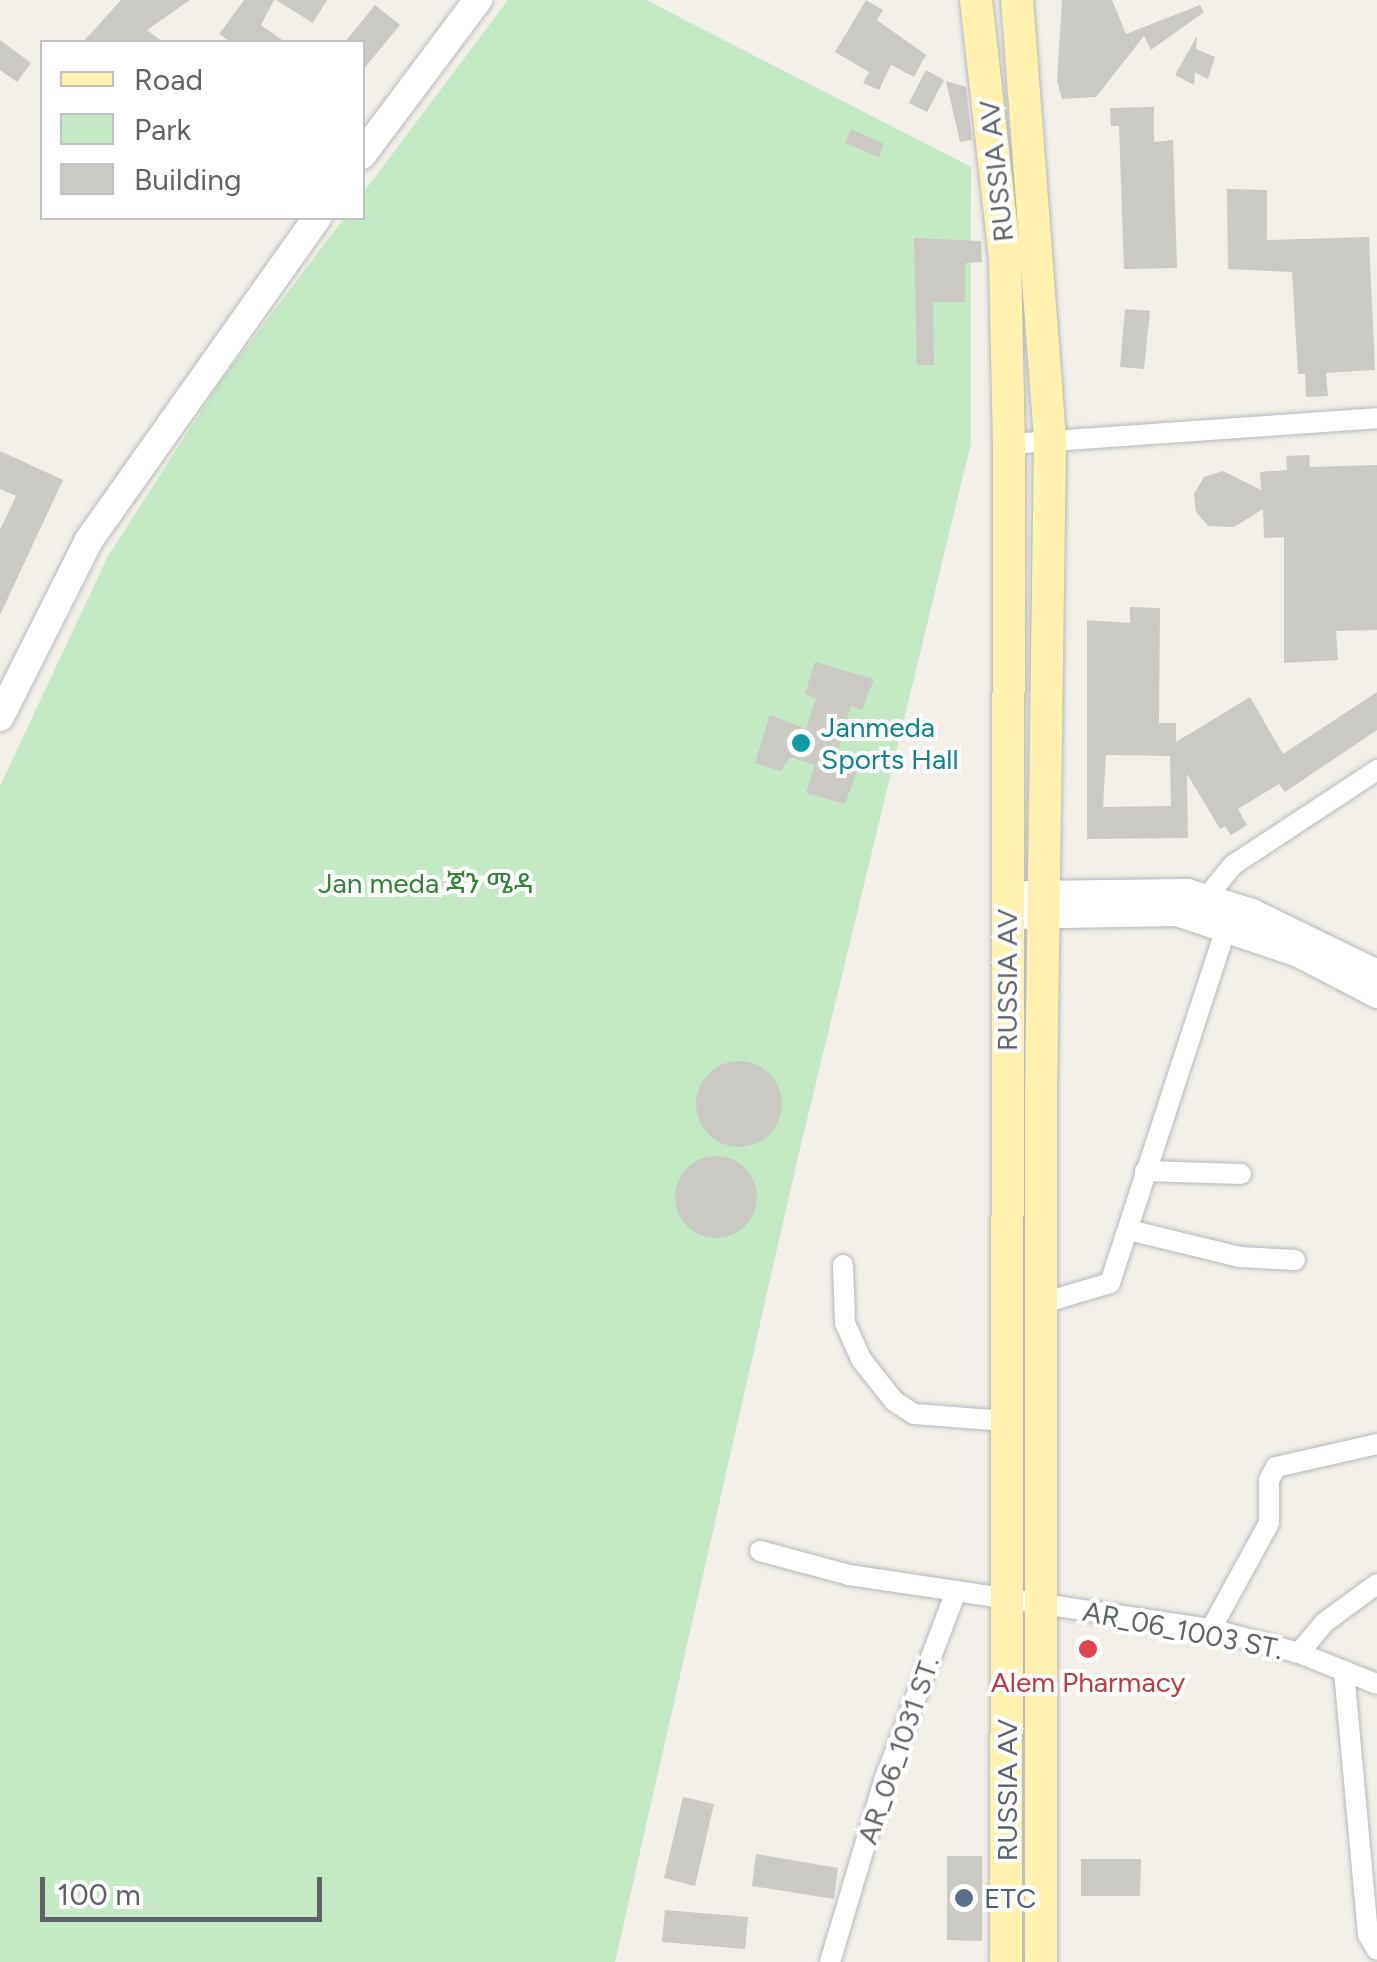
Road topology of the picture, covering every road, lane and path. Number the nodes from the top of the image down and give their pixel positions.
1 (478, 0) edge
2 (976, 0) edge
3 (1017, 0) edge
4 (365, 151) edge
5 (316, 220) edge
6 (1377, 418) edge
7 (1050, 441) junction
8 (1009, 444) junction
9 (0, 716) edge
10 (1377, 770) edge
11 (1006, 905) junction
12 (1045, 906) junction
13 (1198, 907) junction
14 (1227, 926) junction
15 (1377, 974) edge
16 (1377, 994) edge
17 (1145, 1171) junction
18 (1241, 1174) dead end
19 (1129, 1230) junction
20 (1295, 1260) dead end
21 (844, 1266) dead end
22 (1043, 1303) junction
23 (1006, 1421) junction
24 (1377, 1444) edge
25 (760, 1550) dead end
26 (1377, 1584) edge
27 (956, 1591) junction
28 (1009, 1601) junction
29 (1044, 1603) junction
30 (1211, 1629) junction
31 (1299, 1653) junction
32 (1344, 1671) junction
33 (1377, 1684) edge
34 (1377, 1950) edge
35 (830, 1962) edge
36 (1006, 1962) edge
37 (1041, 1962) edge

1 - 4 main road
2 - 8 main road, RUSSIA AV
3 - 7 main road, RUSSIA AV
5 - 9 main road
6 - 7 street
7 - 8 street
7 - 12 main road, RUSSIA AV
8 - 11 main road, RUSSIA AV
10 - 13 street
11 - 12 main road
11 - 23 main road, RUSSIA AV
12 - 13 main road
12 - 22 main road, RUSSIA AV
13 - 14 main road
13 - 15 main road
14 - 16 main road
14 - 17 street
17 - 18 street
17 - 19 street
19 - 20 street
19 - 22 street
21 - 23 street
22 - 29 main road, RUSSIA AV
23 - 28 main road, RUSSIA AV
24 - 30 street
25 - 27 street
26 - 31 street
27 - 28 street
27 - 35 street, AR_06_1031 ST.
28 - 29 street, AR_06_1003 ST.
28 - 36 main road, RUSSIA AV
29 - 30 street, AR_06_1003 ST.
29 - 37 main road, RUSSIA AV
30 - 31 street, AR_06_1003 ST.
31 - 32 street, AR_06_1003 ST.
32 - 33 street, AR_06_1003 ST.
32 - 34 street

